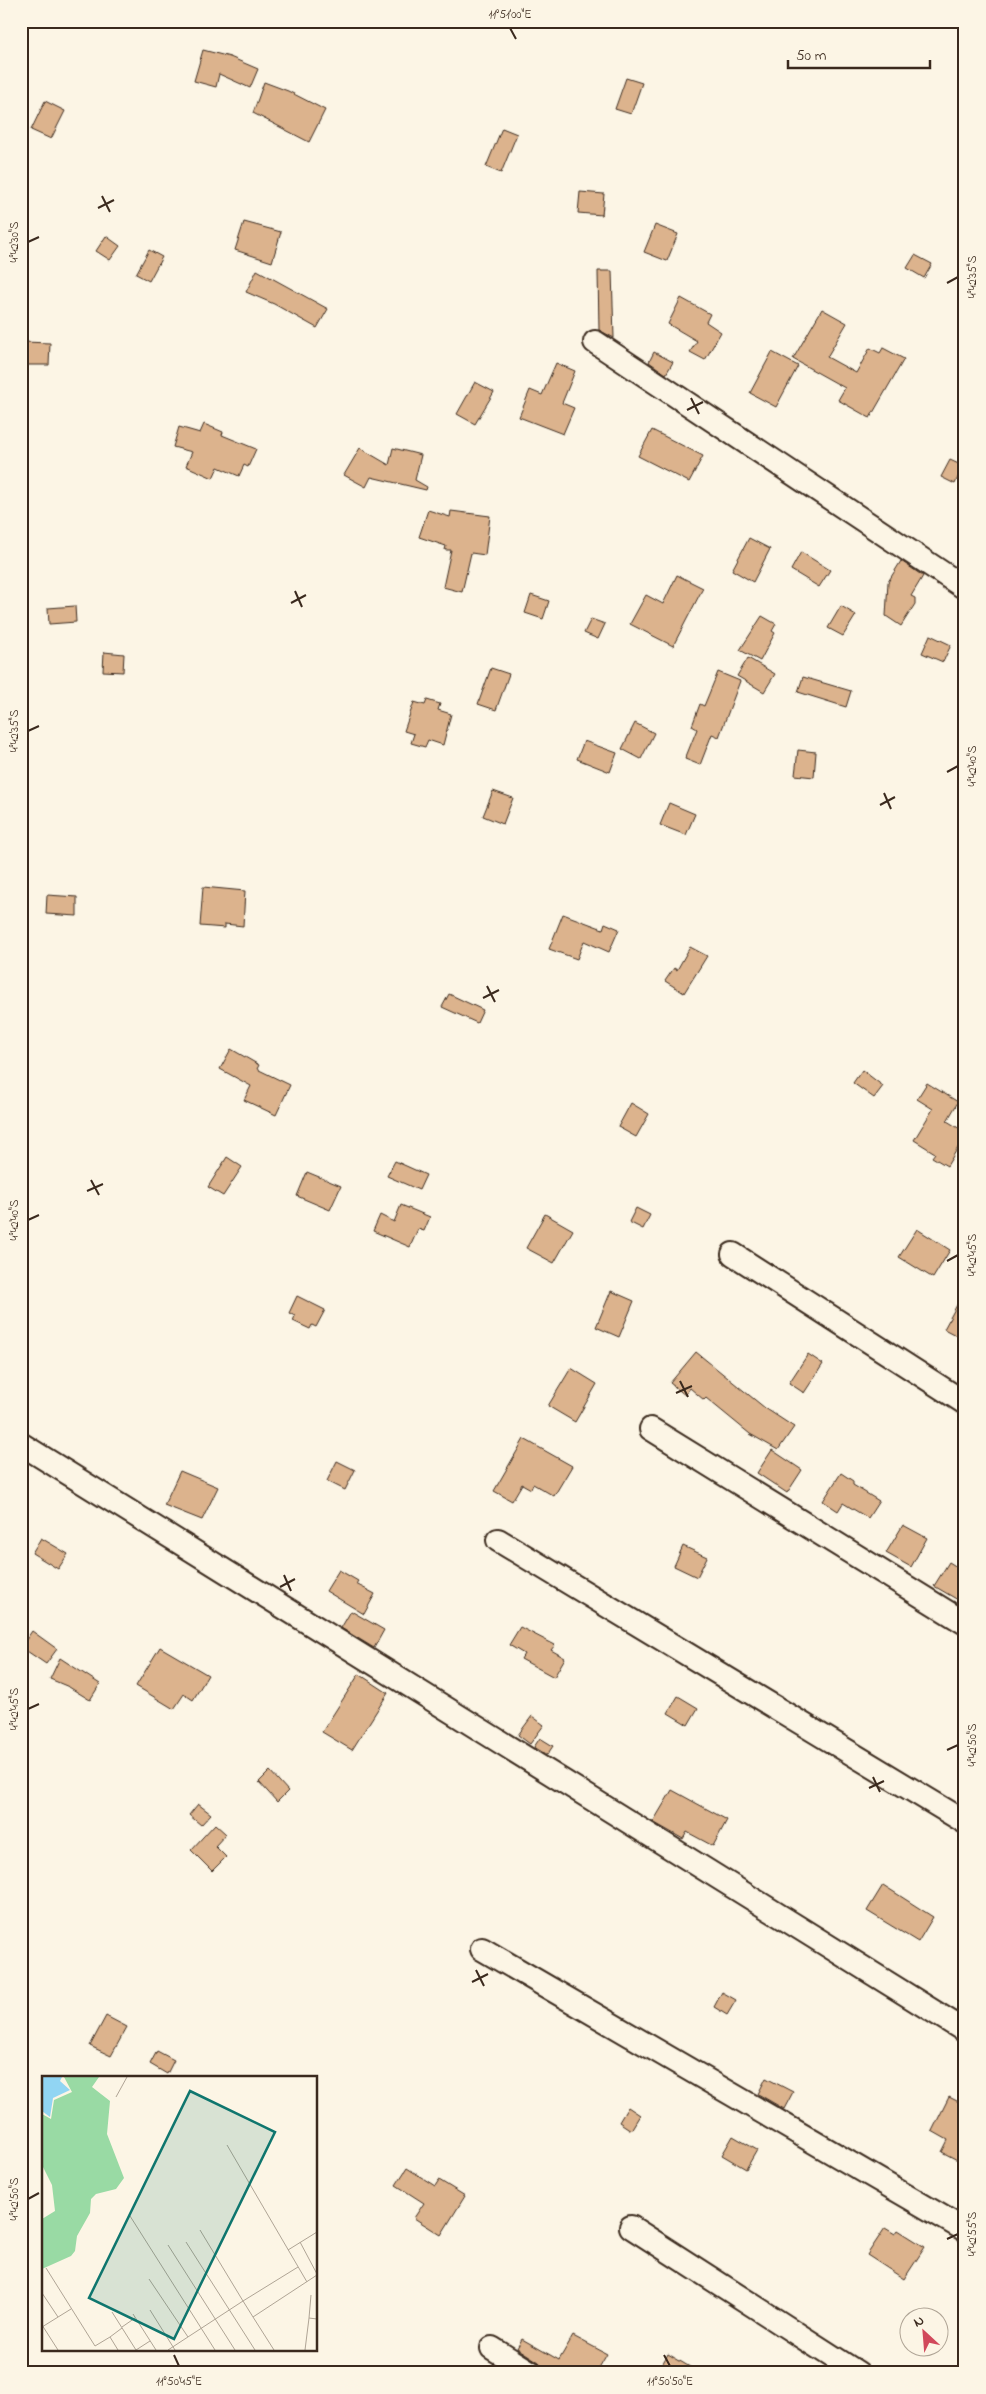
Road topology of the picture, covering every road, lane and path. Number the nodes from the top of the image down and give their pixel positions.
1 (595, 342) dead end
2 (965, 588) edge
3 (733, 1254) dead end
4 (965, 1403) edge
5 (651, 1430) dead end
6 (21, 1444) edge
7 (498, 1540) dead end
8 (965, 1623) edge
9 (965, 1822) edge
10 (482, 1949) dead end
11 (965, 2031) edge
12 (631, 2227) dead end
13 (965, 2230) edge
14 (492, 2348) dead end
15 (529, 2372) edge
16 (858, 2373) edge

1 - 2 street
3 - 4 street
5 - 8 street
6 - 11 street
7 - 9 street
10 - 13 street
12 - 16 street
14 - 15 street

